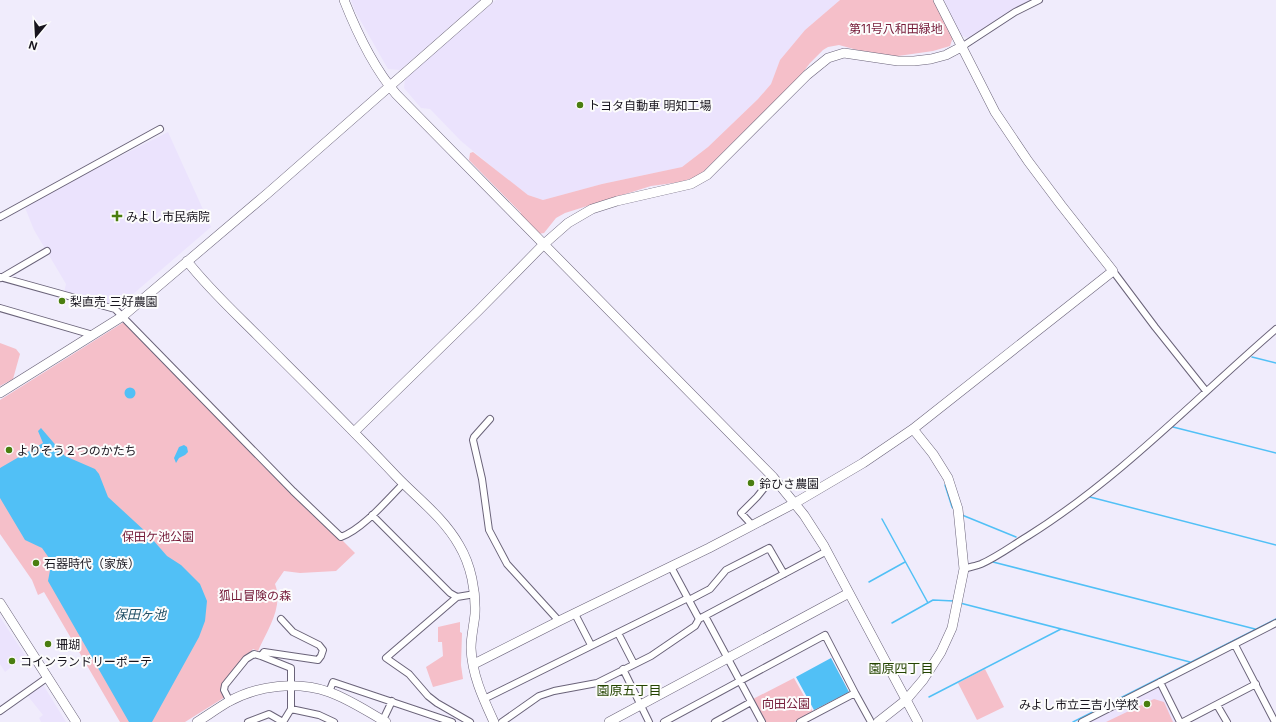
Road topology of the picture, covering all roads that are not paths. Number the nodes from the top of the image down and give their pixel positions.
1 (344, 0) edge
2 (488, 0) edge
3 (938, 0) edge
4 (1039, 0) edge
5 (963, 46) junction
6 (389, 86) junction
7 (160, 129) dead end
8 (0, 217) edge
9 (543, 245) junction
10 (47, 251) dead end
11 (187, 261) junction
12 (1113, 272) junction
13 (1, 277) edge
14 (0, 308) edge
15 (122, 316) junction
16 (1276, 329) edge
17 (93, 335) junction
18 (1206, 391) junction
19 (0, 393) edge
20 (490, 419) dead end
21 (913, 429) junction
22 (354, 432) junction
23 (773, 477) junction
24 (404, 484) junction
25 (795, 503) junction
26 (372, 515) junction
27 (752, 525) junction
28 (827, 551) junction
29 (670, 567) junction
30 (964, 569) junction
31 (784, 574) junction
32 (849, 593) junction
33 (475, 594) junction
34 (457, 598) junction
35 (689, 599) junction
36 (0, 603) edge
37 (575, 614) junction
38 (702, 618) junction
39 (281, 619) dead end
40 (559, 621) junction
41 (1276, 623) edge
42 (618, 633) junction
43 (591, 645) junction
44 (1235, 645) junction
45 (261, 656) junction
46 (728, 659) junction
47 (474, 664) junction
48 (634, 664) junction
49 (623, 669) junction
50 (48, 677) junction
51 (740, 681) junction
52 (1160, 682) junction
53 (1256, 684) junction
54 (291, 686) junction
55 (329, 692) junction
56 (855, 692) junction
57 (484, 699) junction
58 (906, 700) junction
59 (392, 701) junction
60 (230, 702) junction
61 (751, 702) junction
62 (641, 705) junction
63 (1217, 705) junction
64 (291, 709) junction
65 (0, 711) edge
66 (384, 721) edge
67 (76, 722) edge
68 (197, 722) edge
69 (248, 722) edge
70 (283, 722) edge
71 (334, 722) edge
72 (452, 722) edge
73 (470, 722) edge
74 (494, 722) edge
75 (502, 722) edge
76 (609, 722) edge
77 (648, 722) edge
78 (664, 722) edge
79 (715, 722) edge
80 (762, 722) edge
81 (800, 722) edge
82 (871, 722) edge
83 (878, 722) edge
84 (918, 722) edge
85 (1082, 722) edge
86 (1181, 722) edge
87 (1227, 722) edge
88 (1275, 722) edge

1 - 6 street
2 - 6 street
3 - 5 street
4 - 5 street
5 - 9 street
5 - 12 street
6 - 9 street
6 - 11 street
7 - 8 street
9 - 22 street
9 - 23 street
10 - 13 street
11 - 15 street
11 - 22 street
12 - 18 street
12 - 21 street
13 - 15 street
14 - 17 street
15 - 17 street
15 - 26 street
16 - 18 street
17 - 19 street
18 - 30 street
20 - 40 street
21 - 25 street
21 - 30 street
22 - 24 street
23 - 25 street
23 - 27 street
24 - 26 street
24 - 33 street
25 - 27 street
25 - 28 street
26 - 34 street
27 - 29 street
28 - 31 street
28 - 32 street
29 - 35 street
29 - 37 street
30 - 58 street
31 - 35 street
31 - 38 street
32 - 46 street
32 - 58 street
33 - 34 street
33 - 47 street
34 - 73 street
35 - 38 street
35 - 42 street
36 - 50 street
37 - 40 street
37 - 43 street
38 - 46 street
38 - 48 street
39 - 45 street
40 - 47 street
41 - 44 street
42 - 43 street
42 - 48 street
43 - 57 street
44 - 52 street
44 - 53 street
45 - 54 street
45 - 60 street
46 - 51 street
46 - 62 street
47 - 57 street
48 - 49 street
49 - 62 street
49 - 75 street
50 - 65 street
50 - 67 street
51 - 56 street
51 - 61 street
51 - 78 street
52 - 85 street
52 - 86 street
53 - 63 street
53 - 88 street
54 - 55 street
54 - 60 street
54 - 64 street
55 - 59 street
55 - 66 street
56 - 81 street
56 - 82 street
57 - 74 street
58 - 83 street
58 - 84 street
59 - 66 street
59 - 72 street
60 - 68 street
61 - 79 street
61 - 80 street
62 - 76 street
62 - 77 street
63 - 86 street
63 - 87 street
64 - 70 street
64 - 71 street
69 - 70 street

